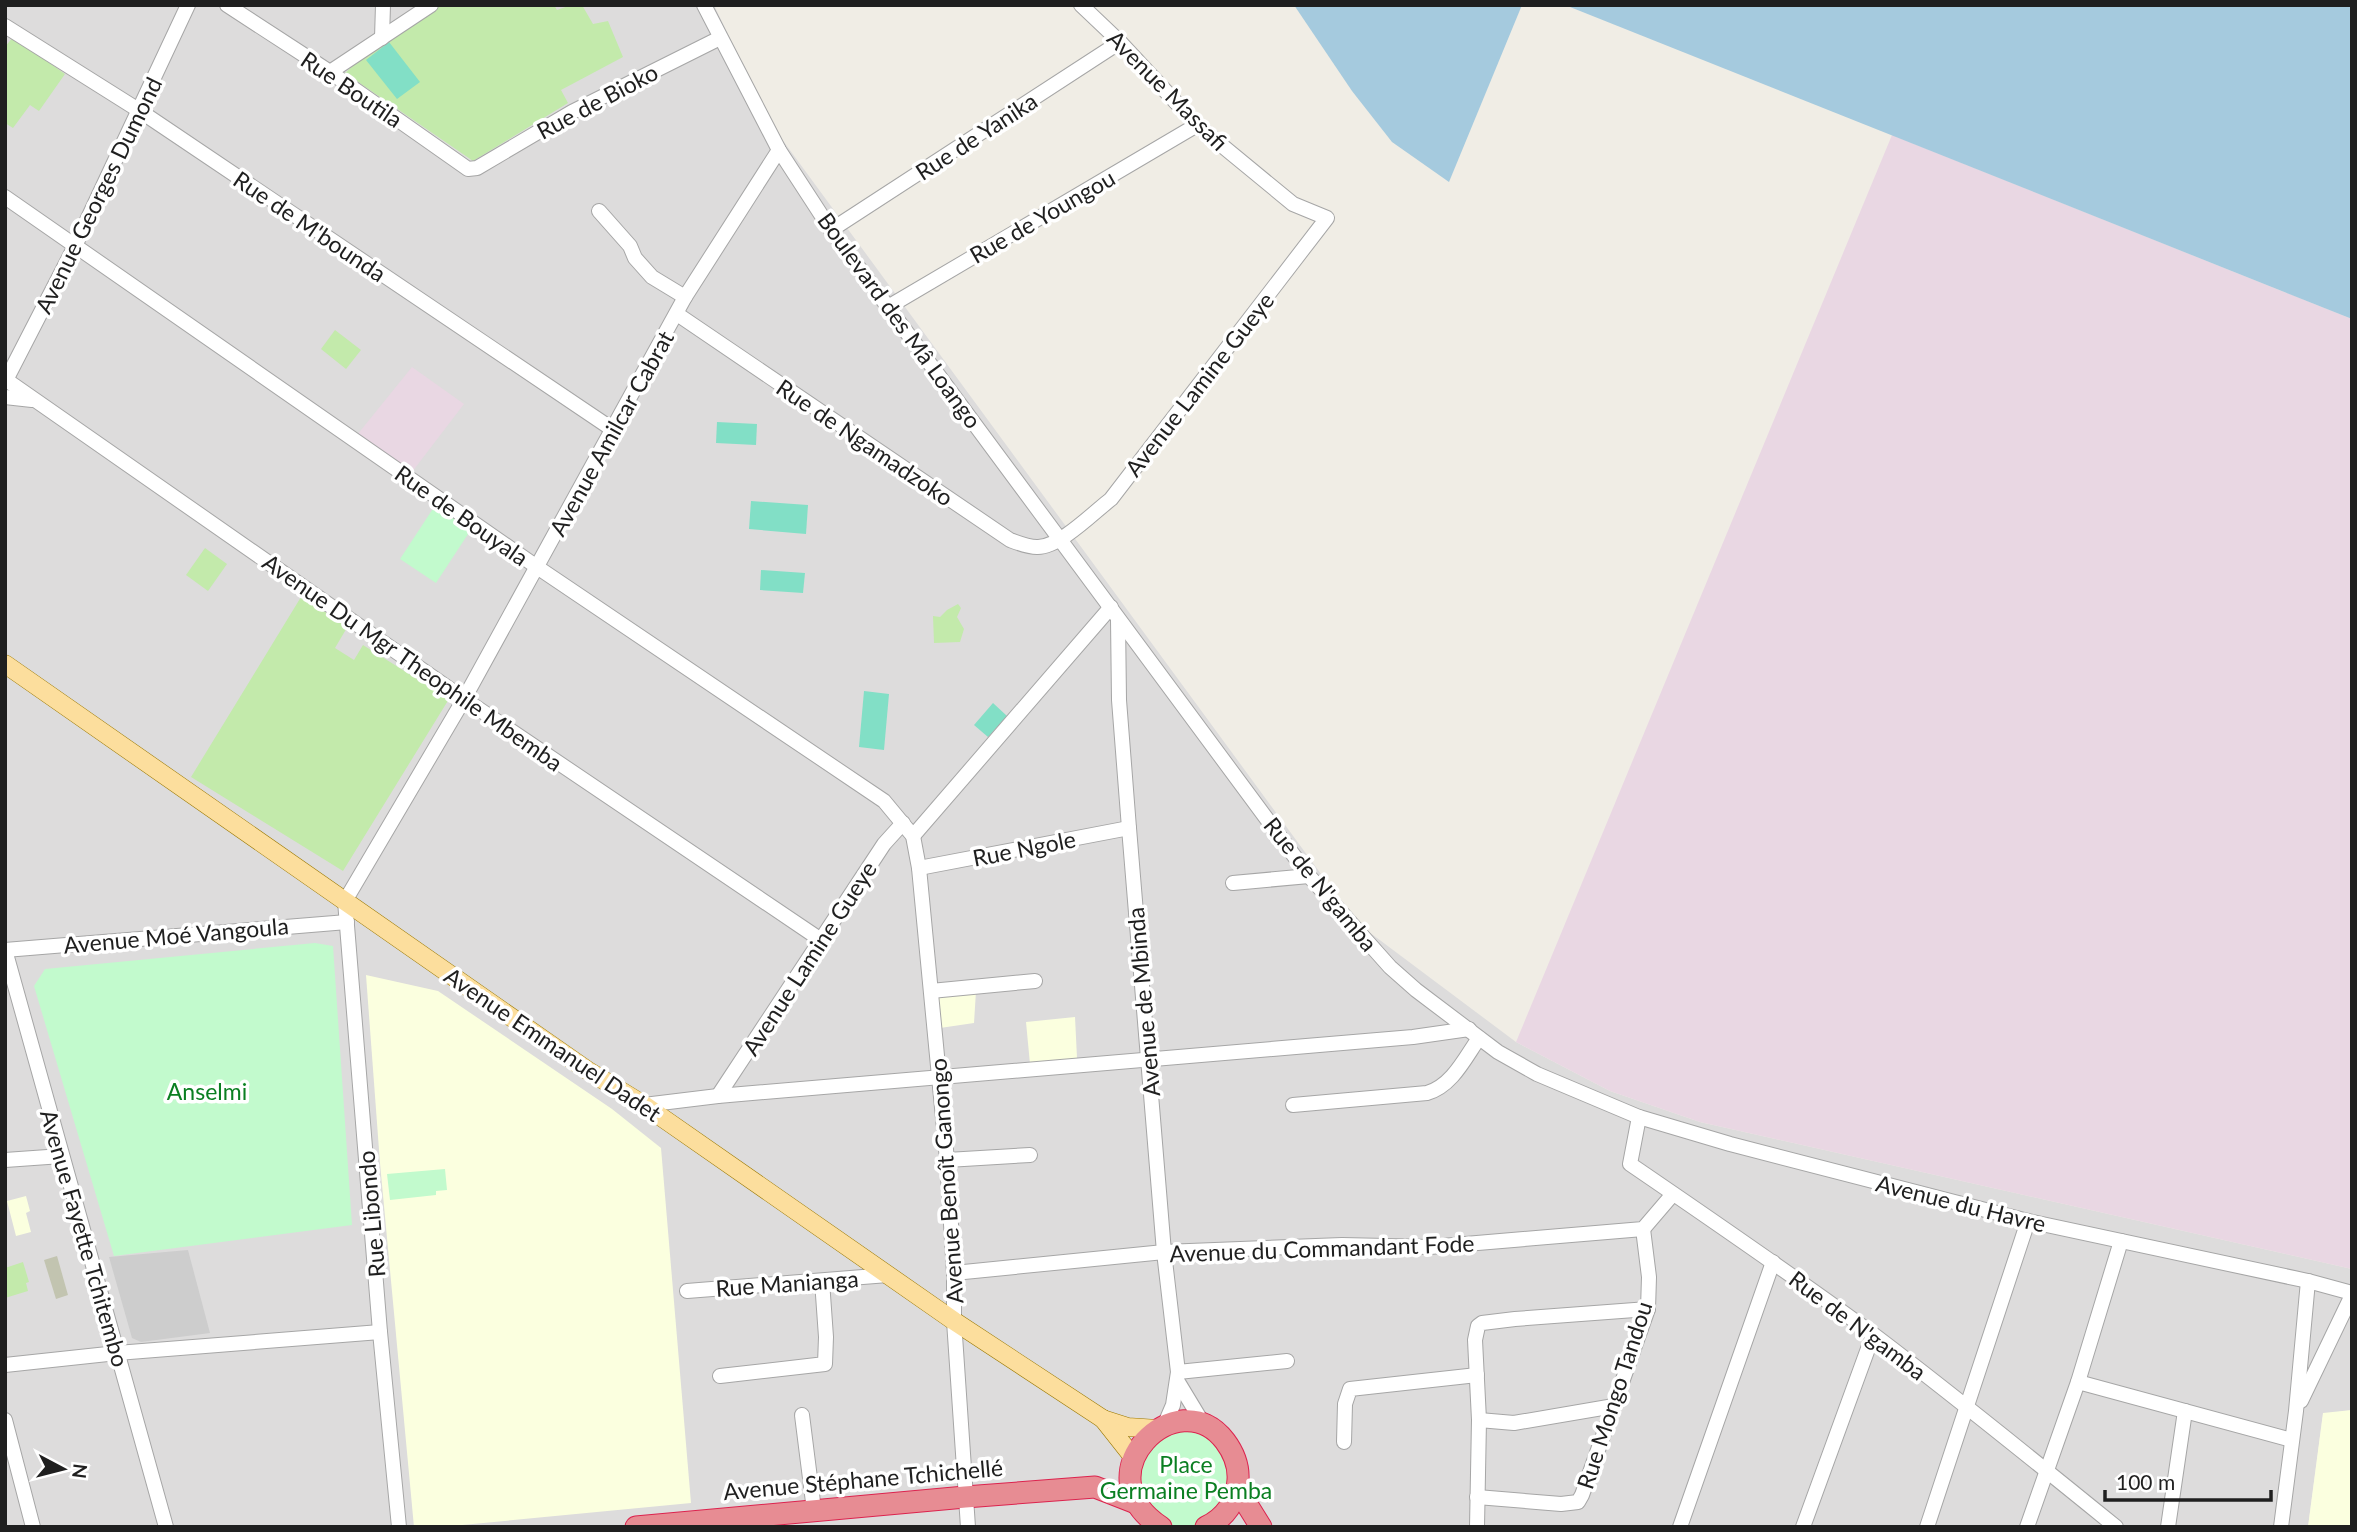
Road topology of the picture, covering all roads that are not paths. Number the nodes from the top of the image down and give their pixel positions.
1 (188, 5) edge
2 (227, 5) edge
3 (383, 5) edge
4 (430, 5) edge
5 (704, 5) edge
6 (1081, 5) edge
7 (5, 26) edge
8 (382, 38) junction
9 (720, 38) junction
10 (1120, 42) junction
11 (330, 72) junction
12 (140, 111) junction
13 (1197, 125) junction
14 (779, 150) junction
15 (477, 168) joint
16 (5, 197) edge
17 (599, 212) dead end
18 (1327, 218) joint
19 (831, 230) junction
20 (75, 246) junction
21 (685, 297) junction
22 (888, 307) junction
23 (677, 314) junction
24 (6, 381) edge
25 (5, 397) edge
26 (35, 401) junction
27 (612, 429) junction
28 (1060, 538) junction
29 (537, 567) junction
30 (1115, 613) junction
31 (5, 664) edge
32 (464, 699) junction
33 (903, 822) junction
34 (1129, 828) junction
35 (913, 836) junction
36 (919, 868) junction
37 (1309, 876) junction
38 (1233, 883) dead end
39 (345, 901) junction
40 (346, 922) junction
41 (821, 940) junction
42 (5, 950) edge
43 (1035, 981) dead end
44 (931, 991) junction
45 (1474, 1034) junction
46 (1148, 1059) junction
47 (940, 1077) junction
48 (1577, 1090) joint
49 (718, 1096) junction
50 (644, 1105) junction
51 (1293, 1105) dead end
52 (1639, 1117) junction
53 (1030, 1155) dead end
54 (62, 1156) junction
55 (5, 1160) edge
56 (947, 1160) junction
57 (1673, 1194) junction
58 (2028, 1221) junction
59 (1643, 1229) junction
60 (2121, 1241) junction
61 (1164, 1252) junction
62 (1773, 1262) junction
63 (954, 1273) junction
64 (888, 1275) junction
65 (822, 1281) junction
66 (2308, 1281) junction
67 (687, 1291) dead end
68 (2352, 1294) edge
69 (1648, 1308) junction
70 (954, 1321) junction
71 (380, 1332) junction
72 (1873, 1335) junction
73 (117, 1353) junction
74 (1287, 1361) dead end
75 (5, 1365) edge
76 (1478, 1375) junction
77 (720, 1376) dead end
78 (1178, 1377) junction
79 (2078, 1382) junction
80 (1614, 1406) junction
81 (1967, 1406) junction
82 (2185, 1411) junction
83 (2296, 1411) junction
84 (802, 1415) dead end
85 (1103, 1419) junction
86 (5, 1420) edge
87 (1479, 1420) junction
88 (1204, 1425) junction
89 (1161, 1427) junction
90 (2292, 1440) junction
91 (1344, 1442) dead end
92 (1132, 1462) junction
93 (2047, 1471) junction
94 (1095, 1487) junction
95 (1238, 1490) junction
96 (965, 1496) junction
97 (1477, 1497) junction
98 (1136, 1503) junction
99 (814, 1510) junction
100 (33, 1527) edge
101 (166, 1527) edge
102 (399, 1527) edge
103 (636, 1527) edge
104 (968, 1527) edge
105 (1161, 1527) edge
106 (1206, 1527) edge
107 (1261, 1527) edge
108 (1477, 1527) edge
109 (1681, 1527) edge
110 (1803, 1527) edge
111 (1927, 1527) edge
112 (2027, 1527) edge
113 (2116, 1527) edge
114 (2168, 1527) edge
115 (2281, 1527) edge

1 - 12 street, Avenue Georges Dumond
2 - 11 street, Rue Boutila
3 - 8 street
4 - 8 street
5 - 9 street, Boulevard des Mâ Loango
6 - 10 street, Avenue Massafi
7 - 12 street, Rue de M'bounda
8 - 11 street
9 - 14 street, Boulevard des Mâ Loango
9 - 15 street, Rue de Bioko
10 - 13 street, Avenue Massafi
10 - 19 street, Rue de Yanika
11 - 15 street, Rue Boutila
12 - 20 street, Avenue Georges Dumond
12 - 27 street, Rue de M'bounda
13 - 18 street, Avenue Massafi
13 - 22 street, Rue de Youngou
14 - 19 street, Boulevard des Mâ Loango
14 - 21 street, Avenue Amilcar Cabrat
16 - 20 street, Rue de Bouyala
17 - 21 street
18 - 28 street, Avenue Lamine Gueye
19 - 22 street, Boulevard des Mâ Loango
20 - 24 street, Avenue Georges Dumond
20 - 29 street, Rue de Bouyala
21 - 23 street, Avenue Amilcar Cabrat
22 - 28 street, Boulevard des Mâ Loango
23 - 27 street, Avenue Amilcar Cabrat
23 - 28 street, Rue de Ngamadzoko
24 - 26 street, Avenue Du Mgr Theophile Mbemba
25 - 26 street
26 - 32 street, Avenue Du Mgr Theophile Mbemba
27 - 29 street, Avenue Amilcar Cabrat
28 - 30 street, Boulevard des Mâ Loango
29 - 32 street, Avenue Amilcar Cabrat
29 - 33 street, Rue de Bouyala
30 - 34 street, Avenue de Mbinda
30 - 35 street
30 - 37 street, Rue de N'gamba
31 - 39 main road, Avenue Emmanuel Dadet
32 - 39 street, Avenue Amilcar Cabrat
32 - 41 street, Avenue Du Mgr Theophile Mbemba
33 - 35 street, Rue de Bouyala
33 - 41 street, Avenue Lamine Gueye
34 - 36 street, Rue Ngole
34 - 46 street, Avenue de Mbinda
35 - 36 street, Avenue Benoît Ganongo
36 - 44 street, Avenue Benoît Ganongo
37 - 38 street
37 - 45 street, Rue de N'gamba
39 - 40 street, Rue Libondo
39 - 50 main road, Avenue Emmanuel Dadet
40 - 42 street, Avenue Moé Vangoula
40 - 71 street, Rue Libondo
41 - 49 street, Avenue Lamine Gueye
42 - 54 street, Avenue Fayette Tchitembo
43 - 44 street
44 - 47 street, Avenue Benoît Ganongo
45 - 46 street
45 - 48 street, Rue de N'gamba
45 - 51 street
46 - 47 street
46 - 61 street, Avenue de Mbinda
47 - 49 street
47 - 56 street, Avenue Benoît Ganongo
48 - 52 street, Avenue du Havre
49 - 50 street
50 - 64 main road, Avenue Emmanuel Dadet
52 - 57 street, Rue de N'gamba
52 - 58 street, Avenue du Havre
53 - 56 street
54 - 55 street
54 - 73 street, Avenue Fayette Tchitembo
56 - 63 street, Avenue Benoît Ganongo
57 - 59 street
57 - 62 street, Rue de N'gamba
58 - 60 street, Avenue du Havre
58 - 81 street
59 - 61 street, Avenue du Commandant Fode
59 - 69 street, Rue Mongo Tandou
60 - 66 street, Avenue du Havre
60 - 79 street
61 - 63 street, Avenue du Commandant Fode
61 - 78 street, Avenue de Mbinda
62 - 72 street, Rue de N'gamba
62 - 109 street
63 - 70 street, Avenue Benoît Ganongo
64 - 65 street, Rue Manianga
64 - 70 main road, Avenue Emmanuel Dadet
65 - 67 street, Rue Manianga
65 - 77 street
66 - 68 street, Avenue du Havre
66 - 83 street
68 - 83 street
69 - 76 street
69 - 80 street, Rue Mongo Tandou
70 - 85 main road, Avenue Emmanuel Dadet
70 - 96 street, Avenue Benoît Ganongo
71 - 73 street
71 - 102 street, Rue Libondo
72 - 81 street, Rue de N'gamba
72 - 110 street
73 - 75 street
73 - 101 street, Avenue Fayette Tchitembo
74 - 78 street
76 - 87 street
76 - 91 street
78 - 88 street, Avenue de Mbinda
78 - 89 street, Avenue de Mbinda
79 - 82 street
79 - 93 street
80 - 87 street
80 - 97 street, Rue Mongo Tandou
81 - 93 street, Rue de N'gamba
81 - 111 street
82 - 90 street
82 - 114 street
83 - 90 street
84 - 99 street
85 - 89 main road, Avenue Emmanuel Dadet
85 - 92 main road, Avenue Emmanuel Dadet
86 - 100 street
87 - 97 street
88 - 89 highway
88 - 95 highway
89 - 92 highway
90 - 115 street
92 - 94 highway, Avenue Stéphane Tchichellé
92 - 98 highway
93 - 112 street
93 - 113 street, Rue de N'gamba
94 - 96 highway, Avenue Stéphane Tchichellé
94 - 98 highway, Avenue Stéphane Tchichellé
95 - 106 highway
95 - 107 highway
96 - 99 highway, Avenue Stéphane Tchichellé
96 - 104 street, Avenue Benoît Ganongo
97 - 108 street
98 - 105 highway
99 - 103 highway, Avenue Stéphane Tchichellé

